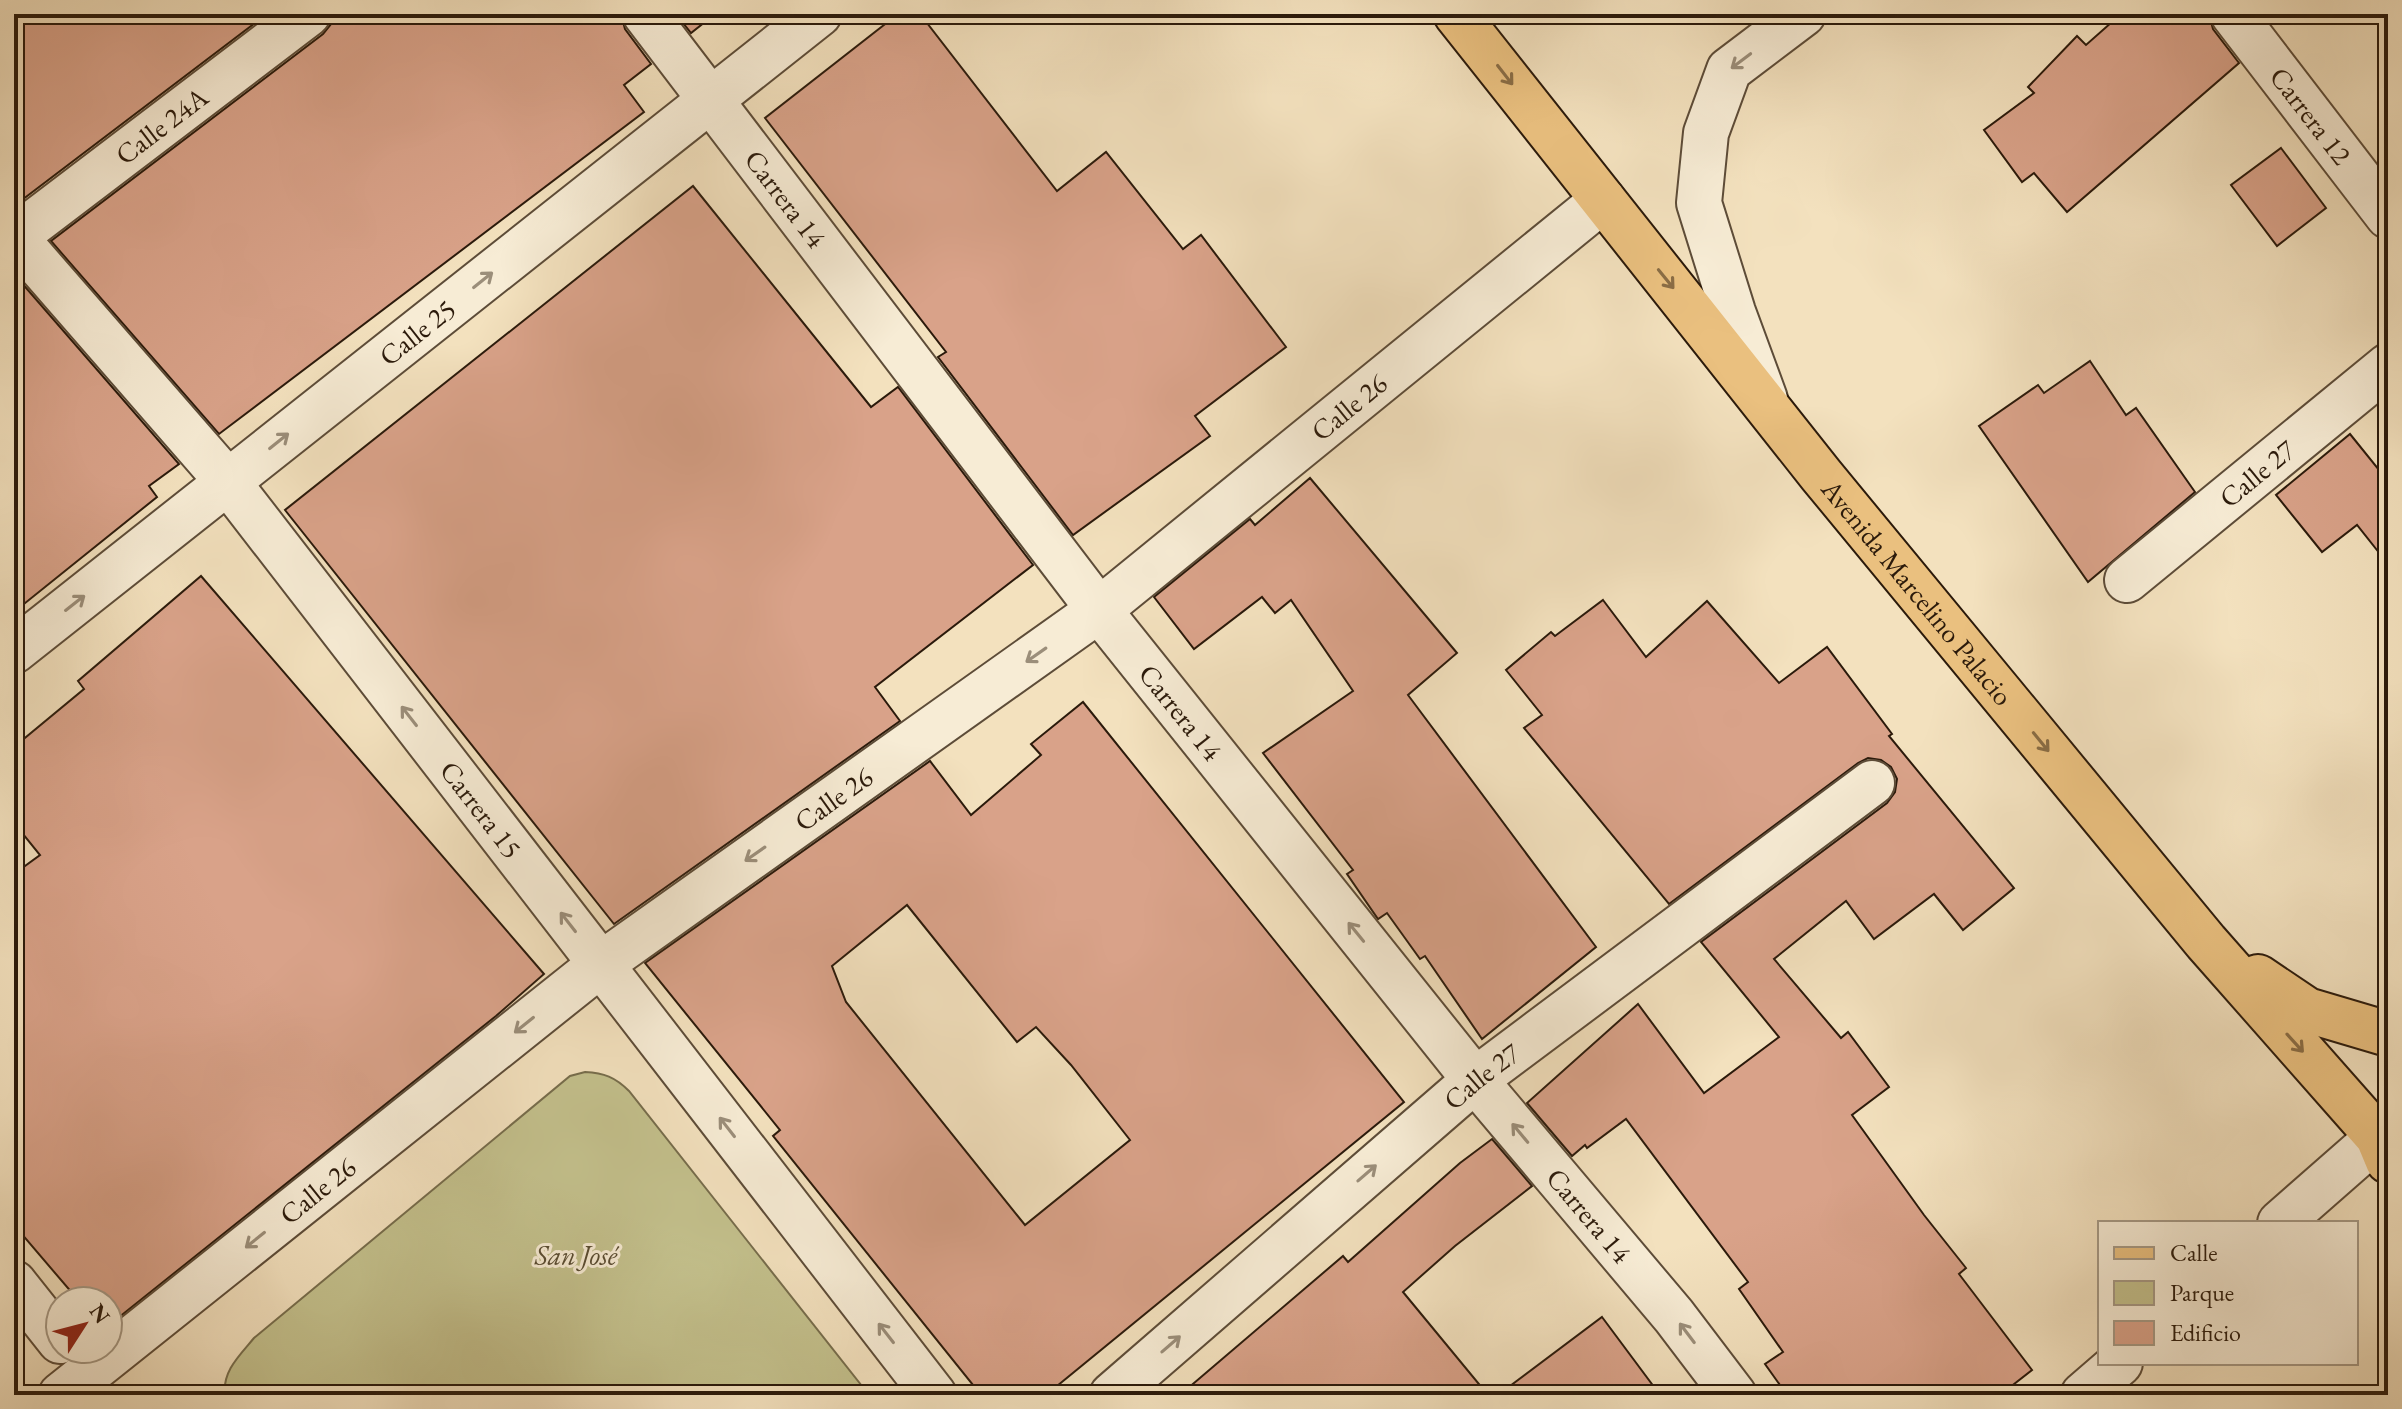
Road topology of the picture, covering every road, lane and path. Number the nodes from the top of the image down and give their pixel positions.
1 (308, 14) edge
2 (645, 14) edge
3 (819, 14) edge
4 (1456, 14) edge
5 (1803, 14) edge
6 (2233, 14) edge
7 (711, 98) junction
8 (1603, 200) junction
9 (2388, 216) edge
10 (14, 236) edge
11 (2388, 366) edge
12 (1768, 406) junction
13 (228, 482) junction
14 (2127, 580) dead end
15 (1099, 610) junction
16 (14, 651) edge
17 (1872, 783) dead end
18 (2206, 942) junction
19 (601, 964) junction
20 (2388, 1034) edge
21 (1475, 1080) junction
22 (2383, 1149) edge
23 (2283, 1221) edge
24 (14, 1283) edge
25 (2118, 1365) edge
26 (75, 1371) edge
27 (934, 1395) edge
28 (1112, 1395) edge
29 (1734, 1395) edge
30 (2083, 1395) edge

1 - 10 street, Calle 24A
2 - 7 street, Carrera 14
3 - 7 street, Calle 25
4 -> 8 main road, Avenida Marcelino Palacio
5 -> 12 street
6 - 9 street, Carrera 12
13 -> 7 street, Calle 25
7 - 15 street, Carrera 14
8 -> 12 main road, Avenida Marcelino Palacio
8 - 15 street, Calle 26
10 - 13 street, Carrera 15
11 - 14 street, Calle 27
12 -> 18 main road, Avenida Marcelino Palacio
16 -> 13 street, Calle 25
19 -> 13 street, Carrera 15
15 -> 19 street, Calle 26
21 -> 15 street, Carrera 14
17 - 21 street, Calle 27
18 - 20 main road
18 -> 22 main road, Avenida Marcelino Palacio
19 -> 26 street, Calle 26
27 -> 19 street, Carrera 15
28 -> 21 street, Calle 27
29 -> 21 street, Carrera 14
22 - 23 street
24 - 26 street
25 - 30 street

